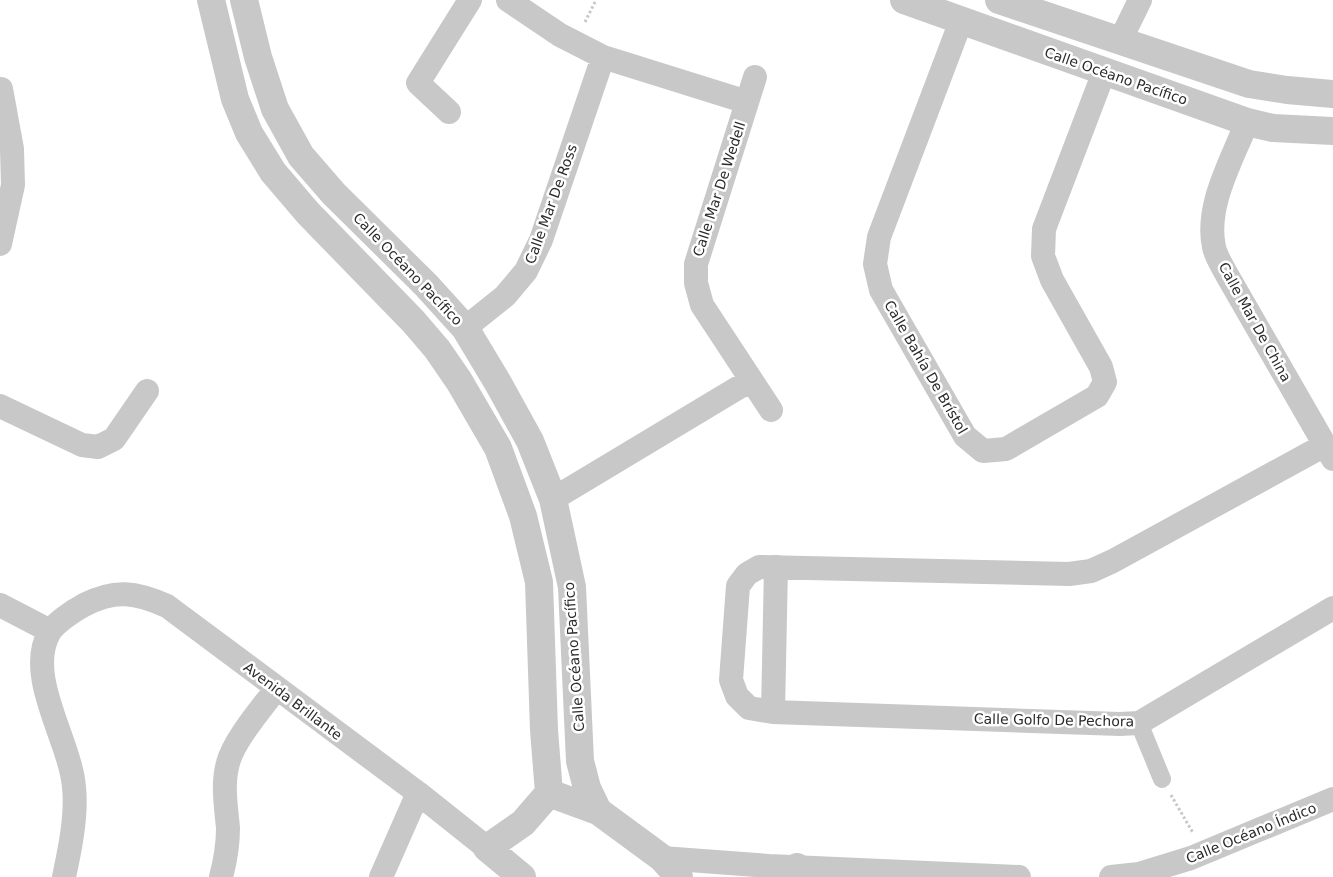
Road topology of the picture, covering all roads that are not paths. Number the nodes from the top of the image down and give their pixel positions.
1 (211, 0) edge
2 (244, 0) edge
3 (470, 0) edge
4 (508, 0) edge
5 (904, 0) edge
6 (1001, 0) edge
7 (1140, 0) edge
8 (961, 21) junction
9 (1120, 41) junction
10 (603, 57) junction
11 (1104, 72) junction
12 (755, 77) dead end
13 (1, 89) edge
14 (1331, 89) edge
15 (747, 102) junction
16 (449, 112) dead end
17 (1247, 122) junction
18 (1333, 131) edge
19 (0, 244) edge
20 (465, 328) junction
21 (751, 380) junction
22 (147, 392) dead end
23 (0, 406) edge
24 (771, 410) dead end
25 (498, 448) junction
26 (1329, 452) edge
27 (553, 499) junction
28 (776, 567) junction
29 (0, 605) edge
30 (1333, 608) edge
31 (50, 631) junction
32 (276, 689) junction
33 (773, 712) junction
34 (1140, 723) junction
35 (1162, 779) road end
36 (549, 792) junction
37 (418, 793) junction
38 (1333, 799) edge
39 (598, 812) junction
40 (487, 848) junction
41 (670, 867) edge
42 (786, 872) edge
43 (64, 877) edge
44 (221, 877) edge
45 (381, 877) edge
46 (522, 877) edge
47 (1019, 877) edge
48 (1111, 877) edge

1 - 25 street
2 - 20 street, Calle Océano Pacífico
3 - 16 street
4 - 10 street
5 - 8 street, Calle Océano Pacífico
6 - 9 street
7 - 9 street
8 - 11 street, Calle Océano Pacífico
8 - 11 street, Calle Bahía De Brístol
9 - 14 street
10 - 15 street
10 - 20 street, Calle Mar De Ross
11 - 17 street, Calle Océano Pacífico
12 - 15 street, Calle Mar De Wedell
13 - 19 street
15 - 21 street, Calle Mar De Wedell
17 - 18 street, Calle Océano Pacífico
17 - 26 street, Calle Mar De China
20 - 25 street
20 - 27 street, Calle Océano Pacífico
21 - 24 street, Calle Mar De Wedell
21 - 27 street
22 - 23 street
25 - 36 street
26 - 28 street, Calle Golfo De Pechora
27 - 39 street, Calle Océano Pacífico
28 - 33 street
28 - 33 street, Calle Golfo De Pechora
29 - 31 street
30 - 34 street, Calle Golfo De Pechora
31 - 32 street, Avenida Brillante
31 - 43 street
32 - 37 street, Avenida Brillante
32 - 44 street
33 - 34 street, Calle Golfo De Pechora
34 - 35 street
36 - 39 street
36 - 40 street
37 - 40 street, Avenida Brillante
37 - 45 street
38 - 48 street, Calle Océano Índico
39 - 41 street
40 - 46 street, Avenida Brillante
41 - 42 street
42 - 47 street

